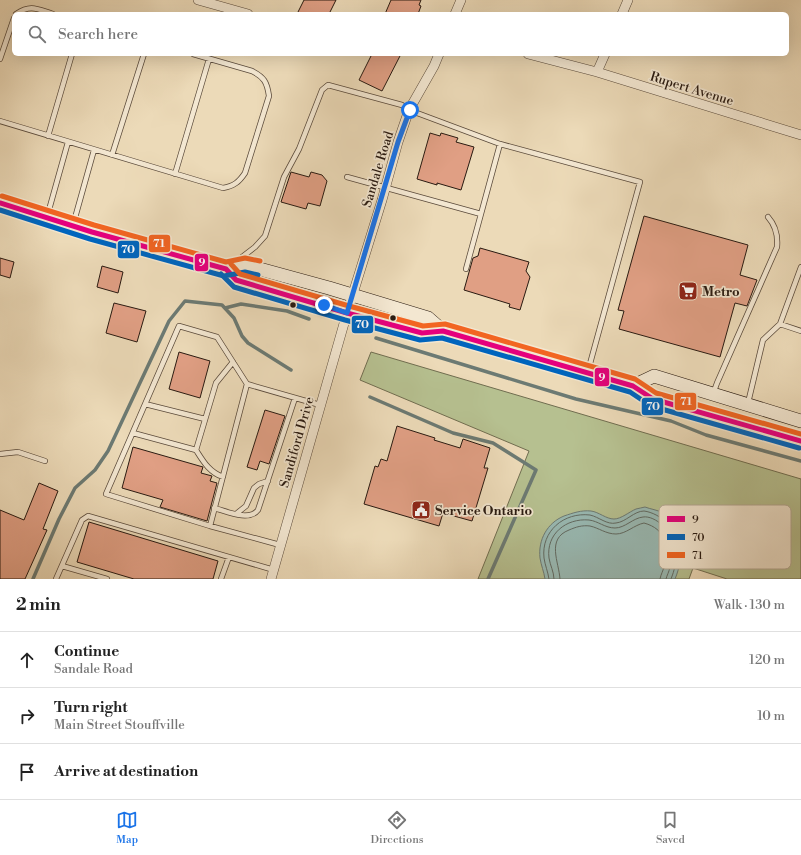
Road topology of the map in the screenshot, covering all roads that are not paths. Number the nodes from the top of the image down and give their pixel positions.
1 (198, 0) edge
2 (461, 0) edge
3 (628, 0) edge
4 (19, 12) edge
5 (46, 12) edge
6 (241, 12) edge
7 (456, 12) edge
8 (623, 12) edge
9 (12, 24) edge
10 (71, 56) edge
11 (143, 56) edge
12 (200, 56) edge
13 (438, 56) edge
14 (536, 56) edge
15 (604, 56) edge
16 (0, 59) edge
17 (210, 59) junction
18 (597, 72) junction
19 (410, 110) junction
20 (0, 122) edge
21 (801, 135) edge
22 (48, 136) junction
23 (68, 142) junction
24 (500, 144) junction
25 (94, 150) junction
26 (112, 155) junction
27 (175, 174) junction
28 (347, 178) dead end
29 (385, 187) junction
30 (0, 203) edge
31 (481, 214) junction
32 (46, 218) junction
33 (768, 218) dead end
34 (72, 226) junction
35 (801, 267) edge
36 (226, 269) junction
37 (466, 269) dead end
38 (353, 296) junction
39 (347, 313) junction
40 (780, 324) junction
41 (443, 331) junction
42 (801, 331) edge
43 (233, 362) junction
44 (588, 373) junction
45 (247, 384) junction
46 (634, 386) junction
47 (713, 394) junction
48 (295, 398) junction
49 (145, 404) junction
50 (748, 405) junction
51 (320, 406) junction
52 (205, 419) junction
53 (801, 421) edge
54 (133, 433) junction
55 (801, 441) edge
56 (196, 450) junction
57 (0, 454) edge
58 (45, 461) dead end
59 (223, 477) junction
60 (268, 481) junction
61 (214, 508) junction
62 (236, 514) junction
63 (210, 526) junction
64 (280, 545) junction
65 (229, 557) junction
66 (62, 566) junction
67 (272, 575) edge
68 (56, 579) edge
69 (107, 579) edge
70 (221, 579) edge

1 - 6 street
2 - 7 street
3 - 8 street
4 - 5 lane
9 - 16 lane
10 - 22 lane
11 - 26 lane
12 - 17 lane
13 - 19 street, Sandale Road
14 - 18 street, Rupert Avenue
15 - 18 street
17 - 27 lane
17 - 27 lane
18 - 21 street, Rupert Avenue
19 - 24 lane
19 - 29 street, Sandale Road
19 - 36 lane
20 - 22 lane
22 - 23 lane
23 - 25 lane
23 - 32 lane
24 - 31 lane
24 - 44 lane
25 - 26 lane
25 - 34 lane
26 - 27 lane
28 - 29 lane
29 - 31 lane
29 - 38 street, Sandale Road
30 - 32 main road
31 - 37 lane
32 - 34 main road
33 - 47 lane
34 - 36 main road
35 - 40 lane
36 - 38 main road
36 - 39 main road
38 - 39 street, Sandale Road
38 - 41 main road
39 - 41 main road
39 - 51 street, Sandiford Drive
40 - 42 lane
40 - 50 lane
41 - 44 main road
43 - 45 lane
43 - 49 lane
43 - 52 lane
44 - 46 main road
45 - 48 lane
45 - 59 lane
46 - 47 main road
46 - 55 main road
47 - 50 main road
48 - 51 lane
48 - 60 lane
49 - 52 lane
49 - 54 lane
50 - 53 main road
51 - 64 street, Sandiford Drive
52 - 56 lane
54 - 56 lane
54 - 63 lane
56 - 59 lane
57 - 58 lane
59 - 61 lane
60 - 62 lane
60 - 62 lane
61 - 62 lane
61 - 63 lane
63 - 64 lane
64 - 67 street, Sandiford Drive
65 - 66 lane
65 - 67 lane
65 - 70 lane
66 - 68 lane
66 - 69 lane

